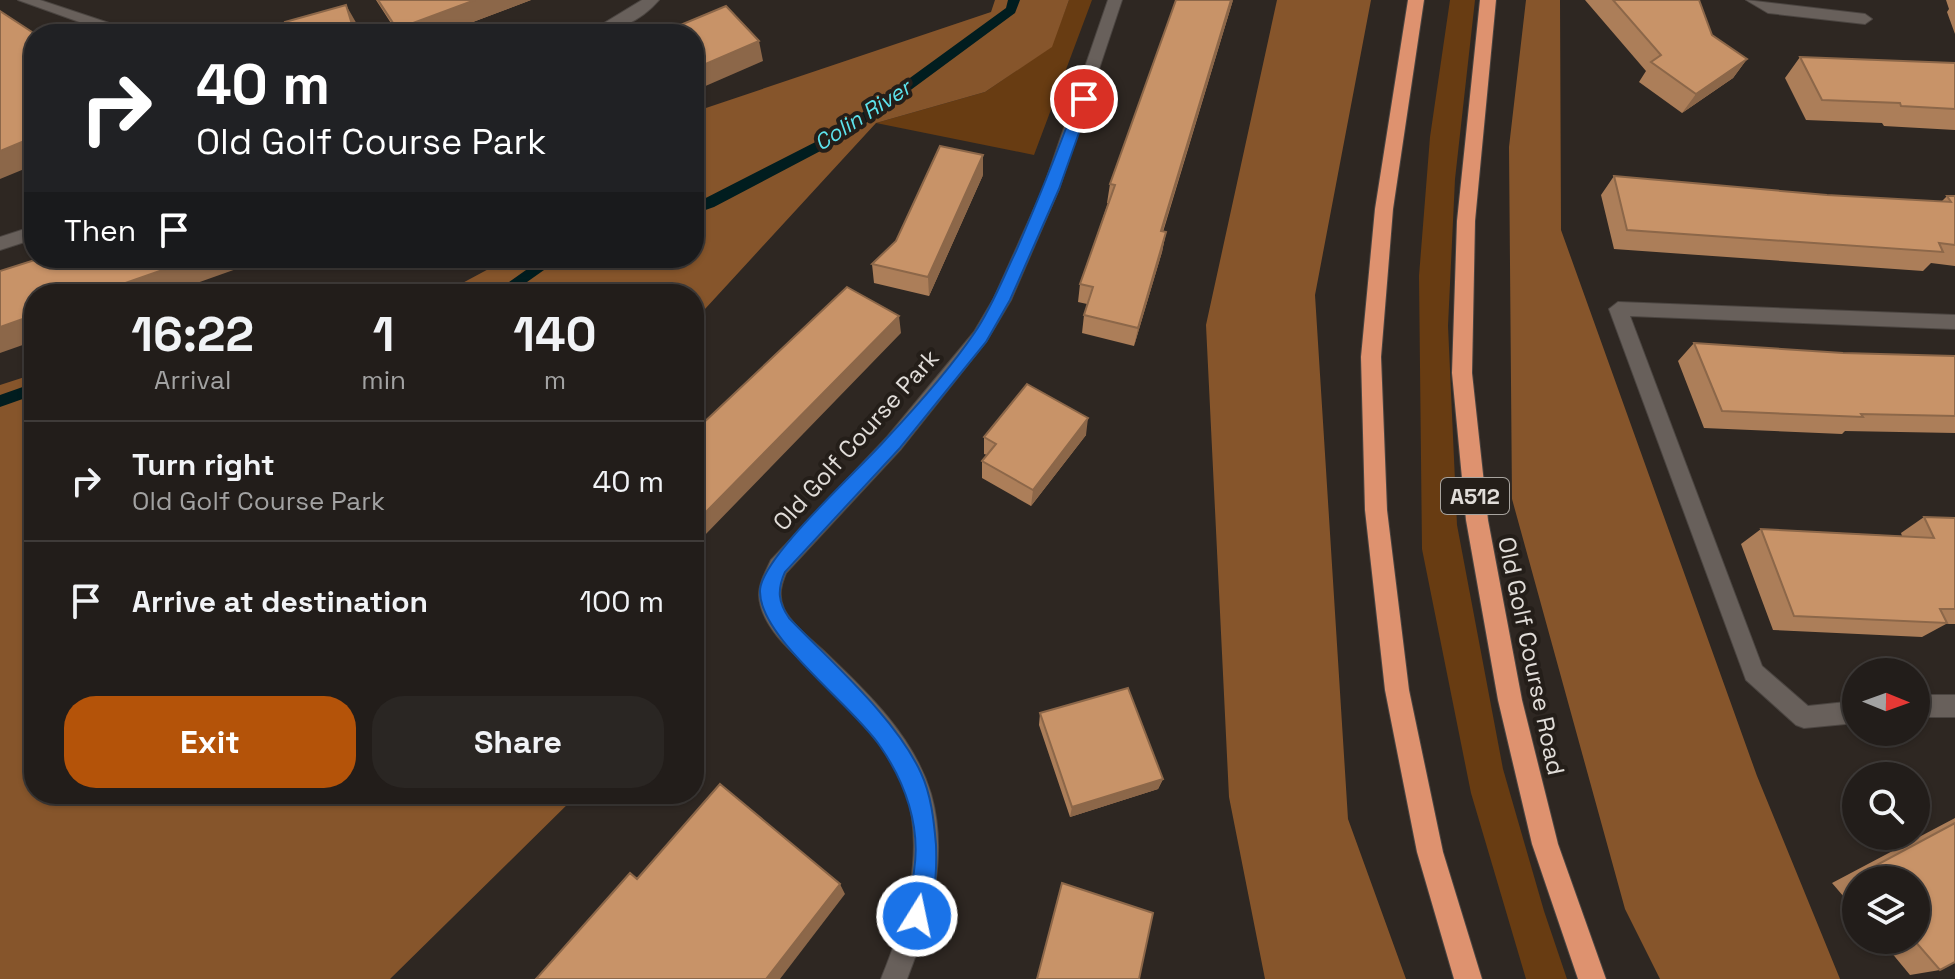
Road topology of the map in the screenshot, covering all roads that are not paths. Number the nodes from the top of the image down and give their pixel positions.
1 (25, 0) edge
2 (652, 0) edge
3 (1115, 0) edge
4 (1416, 0) edge
5 (1488, 0) edge
6 (1753, 0) edge
7 (1865, 19) dead end
8 (98, 24) edge
9 (614, 24) edge
10 (24, 236) edge
11 (0, 244) edge
12 (1955, 322) edge
13 (1930, 706) edge
14 (1955, 706) edge
15 (1842, 713) edge
16 (894, 979) edge
17 (1468, 979) edge
18 (1592, 979) edge

1 - 8 street
2 - 9 street
3 - 16 street, Old Golf Course Park
4 - 17 highway
5 - 18 highway, Old Golf Course Road / A512
6 - 7 street
10 - 11 street
12 - 15 street
13 - 14 street

